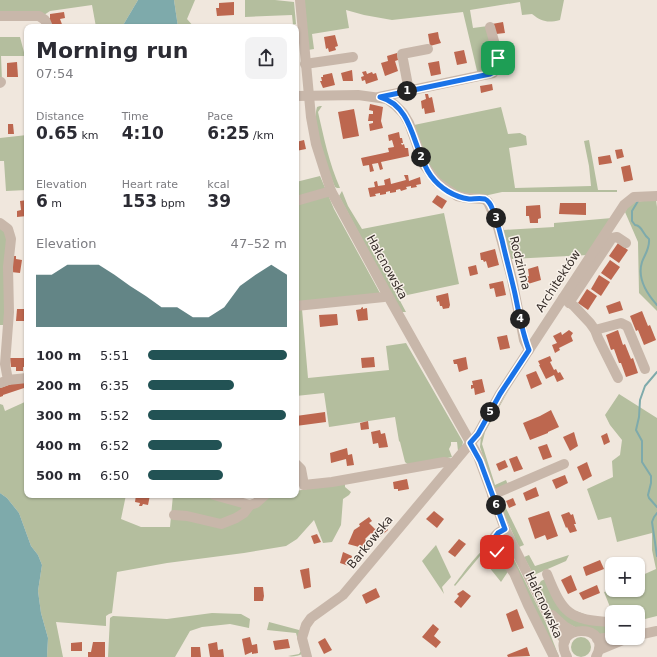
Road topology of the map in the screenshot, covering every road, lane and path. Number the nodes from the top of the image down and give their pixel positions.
1 (300, 0) edge
2 (0, 16) edge
3 (47, 24) edge
4 (490, 27) dead end
5 (428, 49) dead end
6 (353, 57) dead end
7 (305, 64) junction
8 (409, 91) junction
9 (308, 95) junction
10 (299, 96) edge
11 (380, 97) junction
12 (332, 191) junction
13 (657, 196) edge
14 (299, 200) edge
15 (0, 223) edge
16 (626, 243) dead end
17 (388, 296) junction
18 (566, 300) junction
19 (299, 306) edge
20 (595, 330) junction
21 (529, 350) junction
22 (645, 369) dead end
23 (24, 378) edge
24 (618, 378) dead end
25 (4, 381) edge
26 (470, 443) junction
27 (453, 464) junction
28 (564, 464) dead end
29 (299, 467) edge
30 (300, 485) edge
31 (492, 495) junction
32 (225, 498) edge
33 (262, 498) edge
34 (250, 505) junction
35 (174, 515) dead end
36 (505, 529) junction
37 (547, 574) dead end
38 (546, 611) junction
39 (605, 621) edge
40 (645, 631) edge
41 (657, 631) edge
42 (574, 632) junction
43 (605, 638) edge
44 (597, 639) junction
45 (565, 641) junction
46 (614, 645) edge
47 (598, 653) edge
48 (306, 657) edge
49 (554, 657) edge
50 (567, 657) edge

1 - 7 street, Hałcnowska
2 - 3 street
4 - 8 street
5 - 8 street
6 - 7 street
7 - 9 street, Hałcnowska
8 - 11 street
9 - 10 street, Rodzinna
9 - 11 street, Rodzinna
9 - 12 street, Hałcnowska
11 - 21 street, Rodzinna
12 - 14 street
12 - 17 street, Hałcnowska
13 - 18 street, Architektów
15 - 25 street
16 - 18 street
17 - 19 street
17 - 26 street, Hałcnowska
18 - 20 street
18 - 21 street, Architektów
20 - 22 street
20 - 24 street
21 - 26 street, Architektów
23 - 25 street
26 - 27 street, Barkowska
26 - 31 street, Hałcnowska
27 - 30 street
27 - 48 street, Barkowska
28 - 31 street
29 - 30 street
31 - 36 street, Hałcnowska
32 - 34 street
33 - 34 street
34 - 35 street
36 - 38 street, Hałcnowska
36 - 49 street, Hałcnowska
37 - 39 street
38 - 42 street, Hałcnowska
38 - 45 street, Hałcnowska
40 - 41 street
42 - 44 street
42 - 45 street
43 - 44 street
44 - 47 street
45 - 50 street
46 - 47 street

